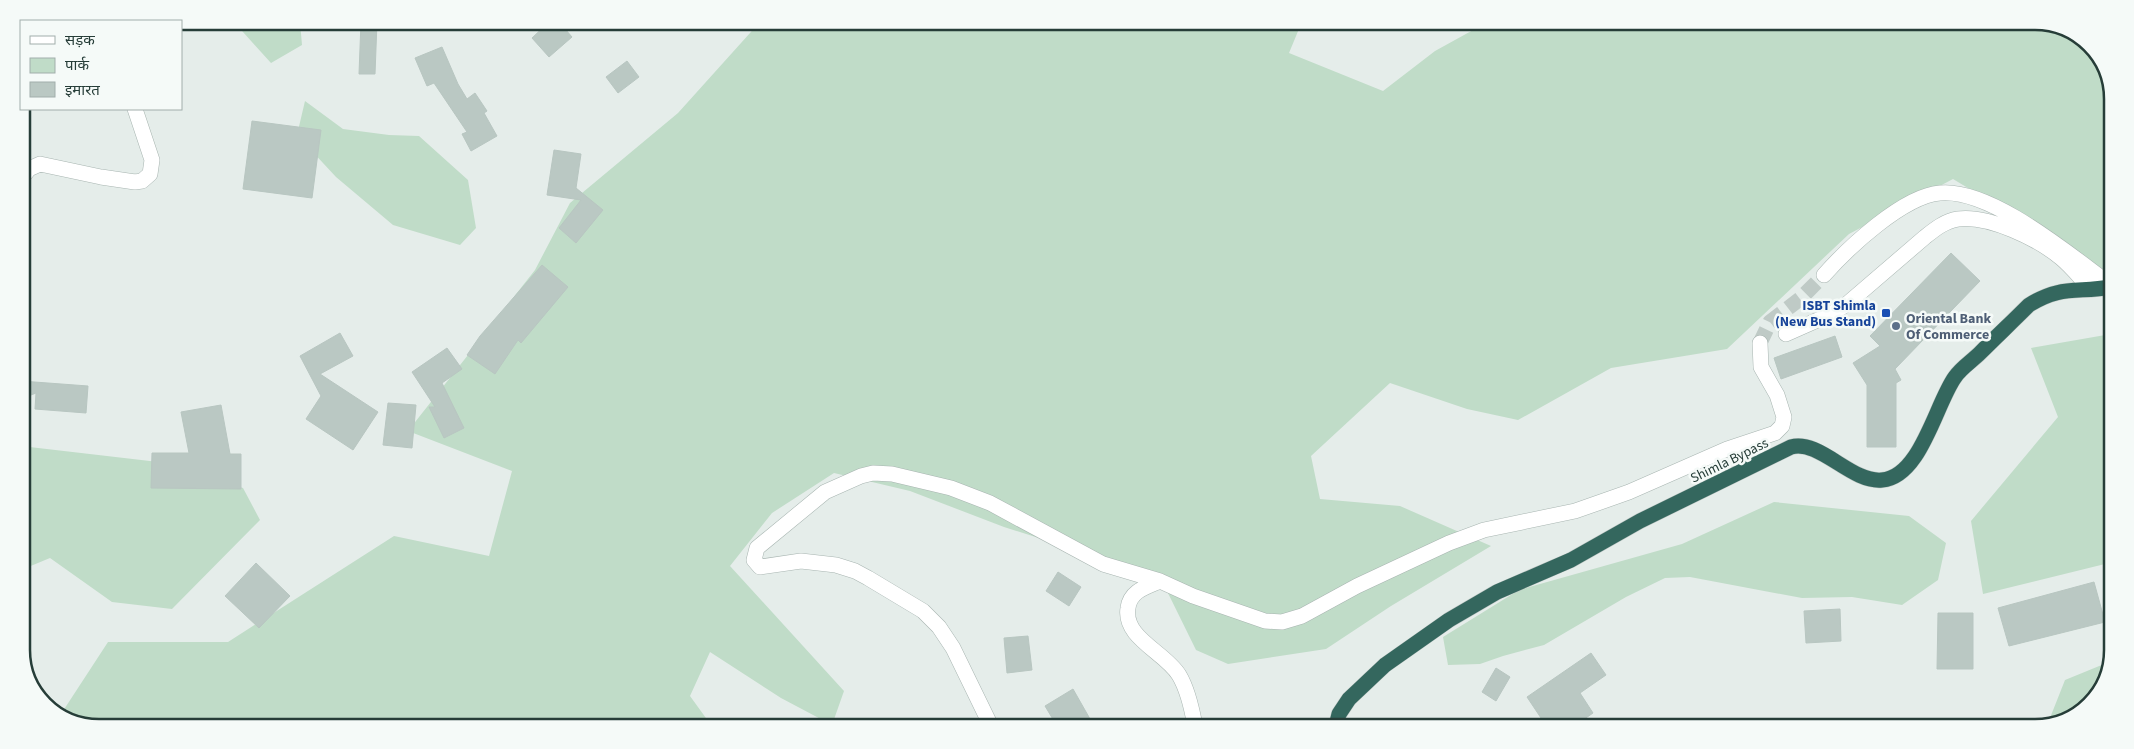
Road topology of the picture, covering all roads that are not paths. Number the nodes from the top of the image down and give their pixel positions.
1 (135, 110) edge
2 (30, 169) edge
3 (1824, 275) tunnel mouth
4 (2104, 281) edge
5 (2104, 287) edge
6 (2091, 289) junction
7 (1786, 334) dead end
8 (1760, 343) tunnel mouth
9 (1160, 581) junction
10 (988, 719) edge
11 (1193, 719) edge
12 (1338, 719) edge

1 - 2 street
3 - 4 street
5 - 6 highway, Shimla Bypass
6 - 7 street
6 - 12 highway, Shimla Bypass
8 - 9 street
9 - 10 street
9 - 11 street

